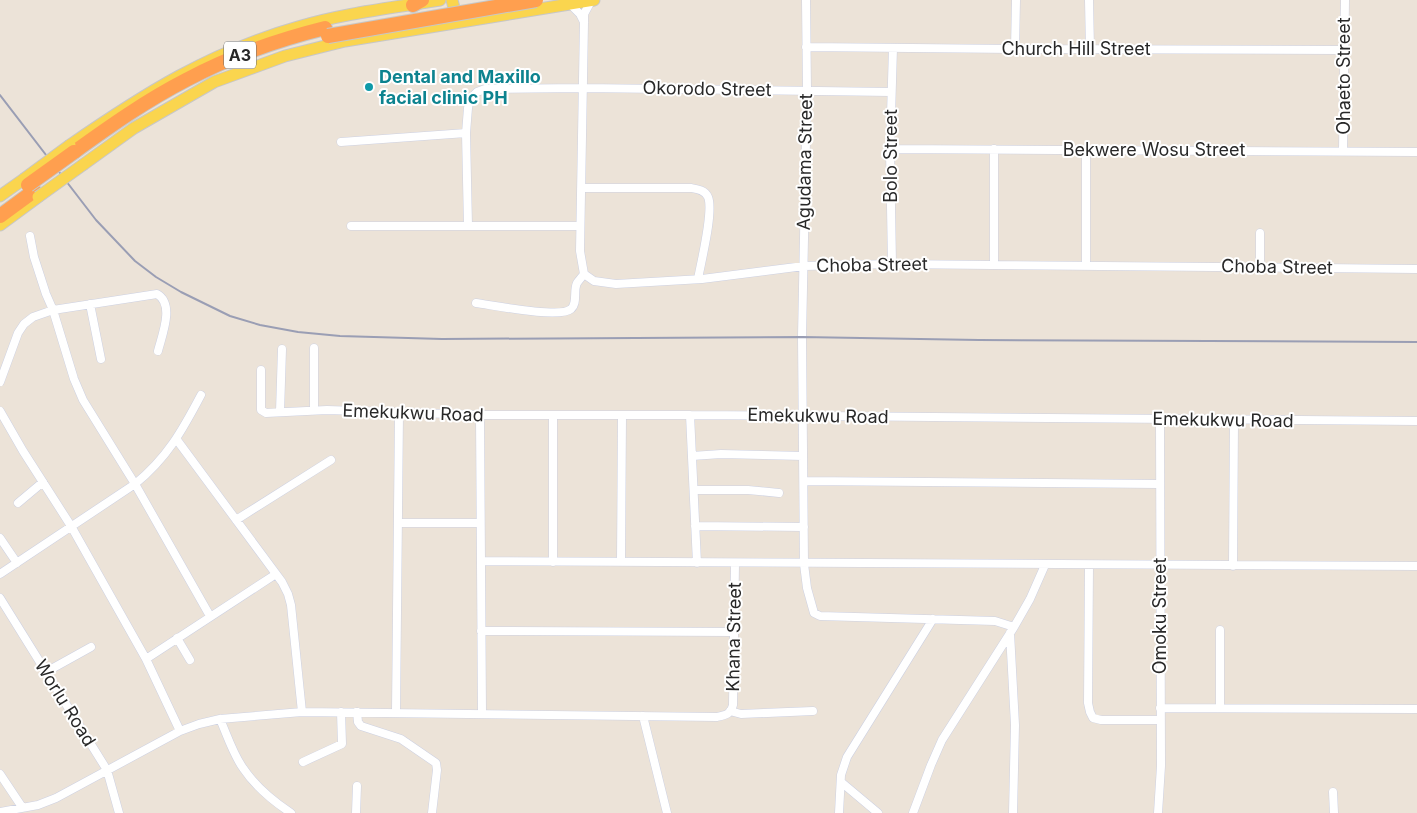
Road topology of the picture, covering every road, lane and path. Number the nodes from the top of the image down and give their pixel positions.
1 (440, 0) edge
2 (452, 0) edge
3 (486, 0) edge
4 (527, 0) edge
5 (536, 0) edge
6 (593, 0) edge
7 (806, 0) edge
8 (1016, 0) edge
9 (1089, 0) edge
10 (1345, 0) edge
11 (417, 2) edge
12 (570, 4) junction
13 (523, 12) junction
14 (457, 22) junction
15 (584, 22) junction
16 (326, 32) junction
17 (806, 47) junction
18 (893, 48) junction
19 (1015, 49) junction
20 (1090, 49) junction
21 (1345, 50) junction
22 (583, 88) junction
23 (806, 90) junction
24 (891, 92) junction
25 (466, 132) junction
26 (341, 142) dead end
27 (890, 149) junction
28 (994, 149) junction
29 (1086, 150) junction
30 (1343, 151) junction
31 (1417, 152) edge
32 (77, 155) junction
33 (31, 188) junction
34 (581, 188) junction
35 (0, 196) edge
36 (0, 206) edge
37 (0, 216) edge
38 (0, 226) edge
39 (351, 226) dead end
40 (468, 226) junction
41 (580, 226) junction
42 (1260, 233) dead end
43 (30, 236) dead end
44 (892, 264) junction
45 (994, 264) junction
46 (1086, 265) junction
47 (804, 266) junction
48 (1260, 267) junction
49 (1417, 269) edge
50 (584, 274) junction
51 (698, 279) junction
52 (476, 303) dead end
53 (90, 304) junction
54 (53, 310) junction
55 (314, 348) dead end
56 (282, 349) dead end
57 (158, 351) dead end
58 (101, 359) dead end
59 (261, 370) dead end
60 (0, 382) edge
61 (201, 396) dead end
62 (314, 410) junction
63 (0, 412) edge
64 (280, 412) junction
65 (399, 413) junction
66 (480, 415) junction
67 (622, 415) junction
68 (690, 415) junction
69 (553, 416) junction
70 (803, 417) junction
71 (1160, 419) junction
72 (1234, 421) junction
73 (1417, 422) edge
74 (177, 440) junction
75 (692, 456) junction
76 (803, 456) junction
77 (331, 460) dead end
78 (804, 481) junction
79 (43, 482) junction
80 (136, 484) junction
81 (1159, 484) junction
82 (694, 490) junction
83 (779, 493) dead end
84 (18, 502) dead end
85 (236, 520) junction
86 (398, 522) junction
87 (480, 523) junction
88 (71, 526) junction
89 (695, 526) junction
90 (804, 527) junction
91 (0, 538) edge
92 (480, 562) junction
93 (553, 562) junction
94 (621, 562) junction
95 (16, 563) junction
96 (697, 563) junction
97 (735, 563) junction
98 (804, 564) junction
99 (1046, 565) junction
100 (1089, 565) junction
101 (1159, 565) junction
102 (1233, 566) junction
103 (1417, 566) edge
104 (0, 574) edge
105 (276, 574) junction
106 (0, 598) edge
107 (210, 616) junction
108 (933, 619) junction
109 (1012, 630) junction
110 (1220, 630) dead end
111 (481, 631) junction
112 (734, 632) junction
113 (177, 638) junction
114 (92, 647) dead end
115 (146, 659) junction
116 (190, 660) dead end
117 (46, 672) junction
118 (1160, 708) junction
119 (1220, 708) junction
120 (1417, 709) edge
121 (730, 711) junction
122 (813, 711) dead end
123 (302, 712) junction
124 (341, 712) junction
125 (357, 712) junction
126 (396, 712) junction
127 (482, 714) junction
128 (643, 716) junction
129 (220, 719) junction
130 (1160, 720) junction
131 (180, 730) junction
132 (303, 762) dead end
133 (107, 770) junction
134 (0, 774) edge
135 (841, 782) junction
136 (357, 786) dead end
137 (1333, 792) dead end
138 (22, 808) junction
139 (0, 812) edge
140 (119, 813) edge
141 (291, 813) edge
142 (356, 813) edge
143 (432, 813) edge
144 (666, 813) edge
145 (839, 813) edge
146 (878, 813) edge
147 (914, 813) edge
148 (1013, 813) edge
149 (1158, 813) edge
150 (1334, 813) edge

1 - 11 main road
2 - 14 main road
3 - 16 highway, A3
4 - 13 main road
5 - 16 highway, A3, bridge
6 - 12 main road
6 - 15 street
7 - 17 street, Agudama Street
8 - 19 street
9 - 20 street
10 - 21 street, Ohaeto Street
11 - 32 main road
12 - 13 main road
12 - 15 street
13 - 14 main road
14 - 32 main road
15 - 22 street
16 - 32 highway, A3
17 - 18 street, Church Hill Street
17 - 23 street, Agudama Street
18 - 19 street, Church Hill Street
18 - 24 street, Bolo Street
19 - 20 street, Church Hill Street
20 - 21 street, Church Hill Street
21 - 30 street, Ohaeto Street
22 - 23 street, Okorodo Street
22 - 25 street, Okorodo Street
22 - 34 street
23 - 24 street, Okorodo Street
23 - 47 street, Agudama Street
24 - 27 street, Bolo Street
25 - 26 street
25 - 40 street, Okorodo Street
27 - 28 street, Bekwere Wosu Street
27 - 44 street, Bolo Street
28 - 29 street, Bekwere Wosu Street
28 - 45 street
29 - 30 street, Bekwere Wosu Street
29 - 46 street
30 - 31 street, Bekwere Wosu Street
32 - 33 highway, A3, bridge
33 - 35 main road
33 - 36 highway, A3
33 - 37 highway, A3
33 - 38 main road
34 - 41 street
34 - 51 street
39 - 40 street
40 - 41 street
41 - 50 street
42 - 48 street
43 - 54 street
44 - 45 street, Choba Street
44 - 47 street, Choba Street
45 - 46 street, Choba Street
46 - 48 street, Choba Street
47 - 51 street, Choba Street
47 - 70 street, Agudama Street
48 - 49 street, Choba Street
50 - 51 street, Choba Street
50 - 52 street
53 - 54 street
53 - 57 street
53 - 58 street
54 - 60 street
54 - 80 street
55 - 62 street
56 - 64 street
59 - 64 street, Emekukwu Road
61 - 74 street
62 - 64 street, Emekukwu Road
62 - 65 street, Emekukwu Road
63 - 79 street
65 - 66 street, Emekukwu Road
65 - 86 street
66 - 69 street, Emekukwu Road
66 - 87 street
67 - 68 street, Emekukwu Road
67 - 69 street, Emekukwu Road
67 - 94 street
68 - 70 street, Emekukwu Road
68 - 75 street
69 - 93 street
70 - 71 street, Emekukwu Road
70 - 76 street, Agudama Street
71 - 72 street, Emekukwu Road
71 - 81 street, Omoku Street
72 - 73 street, Emekukwu Road
72 - 102 street
74 - 80 street
74 - 85 street
75 - 76 street
75 - 82 street
76 - 78 street, Agudama Street
77 - 85 street
78 - 81 street
78 - 90 street, Agudama Street
79 - 84 street
79 - 88 street
80 - 88 street
80 - 107 street
81 - 101 street, Omoku Street
82 - 83 street
82 - 89 street
85 - 105 street
86 - 87 street
86 - 126 street
87 - 92 street
88 - 95 street
88 - 115 street
89 - 90 street
89 - 96 street
90 - 98 street, Agudama Street
91 - 95 street
92 - 93 street
92 - 111 street
93 - 94 street
94 - 96 street
95 - 104 street
96 - 97 street
97 - 98 street
97 - 112 street, Khana Street
98 - 99 street
98 - 108 street, Agudama Street
99 - 100 street
99 - 109 street
100 - 101 street
100 - 130 street
101 - 102 street
101 - 118 street, Omoku Street
102 - 103 street
105 - 107 street
105 - 123 street
106 - 117 street, Worlu Road
107 - 113 street
108 - 109 street
108 - 135 street
109 - 147 street
109 - 148 street
110 - 119 street
111 - 112 street
111 - 127 street
112 - 121 street, Khana Street
113 - 115 street
113 - 116 street
114 - 117 street
115 - 131 street
117 - 133 street, Worlu Road
118 - 119 street
118 - 130 street, Omoku Street
119 - 120 street
121 - 122 street
121 - 128 street, Khana Street
123 - 124 street, Khana Street
123 - 129 street, Khana Street
124 - 125 street, Khana Street
124 - 132 street
125 - 126 street, Khana Street
125 - 143 street
126 - 127 street, Khana Street
127 - 128 street, Khana Street
128 - 144 street
129 - 131 street, Khana Street
129 - 141 street
130 - 149 street, Omoku Street
131 - 133 street, Khana Street
133 - 138 street, Khana Street
133 - 140 street, Worlu Road
134 - 138 street
135 - 145 street
135 - 146 street
136 - 142 street
137 - 150 street
138 - 139 street, Khana Street

